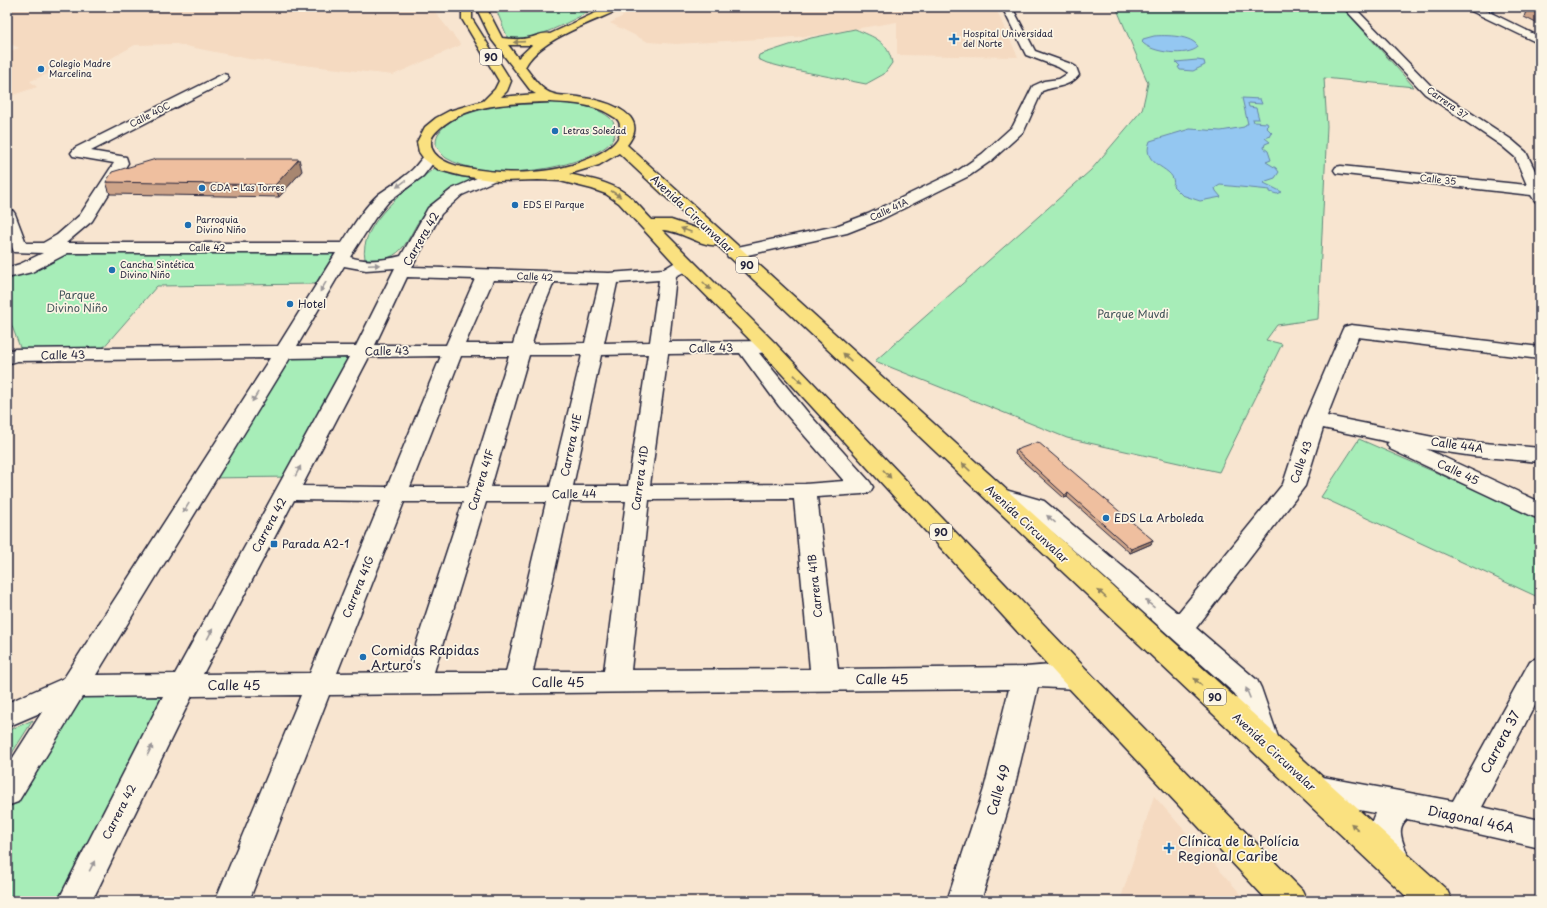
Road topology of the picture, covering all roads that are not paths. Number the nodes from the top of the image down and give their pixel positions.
1 (481, 7) edge
2 (606, 7) edge
3 (617, 7) edge
4 (1008, 7) edge
5 (1348, 7) edge
6 (1471, 7) edge
7 (1488, 7) edge
8 (460, 9) edge
9 (1540, 33) edge
10 (498, 40) junction
11 (1540, 41) edge
12 (519, 67) junction
13 (223, 78) dead end
14 (550, 98) junction
15 (487, 104) junction
16 (620, 146) junction
17 (430, 158) junction
18 (1533, 163) edge
19 (1341, 170) dead end
20 (533, 175) junction
21 (493, 176) junction
22 (1538, 194) edge
23 (7, 214) edge
24 (648, 225) junction
25 (728, 247) junction
26 (46, 248) junction
27 (66, 248) junction
28 (344, 253) junction
29 (405, 266) junction
30 (676, 269) junction
31 (7, 273) edge
32 (486, 275) junction
33 (547, 278) junction
34 (609, 278) junction
35 (745, 347) junction
36 (768, 347) junction
37 (659, 348) junction
38 (592, 349) junction
39 (453, 350) junction
40 (520, 350) junction
41 (284, 352) junction
42 (362, 352) junction
43 (1540, 353) edge
44 (7, 358) edge
45 (1315, 420) junction
46 (1375, 433) junction
47 (1540, 455) edge
48 (805, 491) junction
49 (286, 493) junction
50 (638, 493) junction
51 (395, 494) junction
52 (560, 494) junction
53 (995, 494) junction
54 (477, 495) junction
55 (1540, 511) edge
56 (1180, 629) junction
57 (1047, 646) junction
58 (1540, 668) edge
59 (1033, 677) junction
60 (1077, 678) junction
61 (825, 680) junction
62 (517, 682) junction
63 (616, 682) junction
64 (417, 683) junction
65 (319, 684) junction
66 (183, 685) junction
67 (74, 686) junction
68 (7, 715) edge
69 (1265, 743) junction
70 (1312, 788) junction
71 (7, 793) edge
72 (1401, 805) junction
73 (1461, 816) junction
74 (1540, 834) edge
75 (1393, 862) junction
76 (75, 901) edge
77 (232, 901) edge
78 (964, 901) edge
79 (1290, 901) edge
80 (1435, 901) edge

1 - 10 highway, 90
2 -> 10 highway
3 - 12 highway
4 - 25 street, Calle 41A
5 - 18 street, Carrera 37
6 - 11 street
7 - 9 street
8 - 15 highway, 90
10 - 12 highway, 90
12 - 14 highway, 90
13 - 26 street, Calle 40C
14 - 15 highway, 90
14 - 16 highway, 90
15 - 17 highway, 90
16 - 20 highway, 90
16 - 25 highway, Avenida Circunvalar / 90
17 - 21 highway, 90
17 -> 28 street
18 - 22 street, Carrera 37
19 - 22 street, Calle 35
20 - 21 highway, 90
20 -> 24 highway, 90
21 - 29 street, Carrera 42
23 - 26 street, Calle 42
25 -> 24 highway
24 - 30 highway, 90
53 -> 25 highway, Avenida Circunvalar / 90
26 - 27 street, Calle 42
27 - 28 street, Calle 42
27 - 31 street, Calle 42
28 -> 29 street, Calle 42
28 -> 41 street
29 - 32 street, Calle 42
29 - 42 street, Carrera 42
30 - 34 street, Calle 42
30 -> 36 highway, 90
30 - 37 street, Carrera 41D
32 - 33 street, Calle 42
32 - 39 street, Carrera 41G
33 - 34 street, Calle 42
33 - 40 street, Carrera 41F
34 - 38 street, Carrera 41E
35 - 36 street, Calle 43
35 - 37 street, Calle 43
35 - 48 street, Calle 44
36 -> 57 highway, 90
37 - 38 street, Calle 43
37 - 50 street, Carrera 41D
38 - 40 street, Calle 43
38 - 52 street, Carrera 41E
39 - 40 street, Calle 43
39 - 42 street, Calle 43
39 - 51 street, Carrera 41G
40 - 54 street, Carrera 41F
41 - 42 street, Calle 43
41 - 44 street, Calle 43
41 -> 67 street
49 -> 42 street, Carrera 42
43 - 45 street, Calle 43
45 - 46 street
45 - 56 street, Calle 43
46 - 47 street, Calle 44A
46 - 55 street, Calle 45
48 - 50 street, Calle 44
48 - 61 street, Carrera 41B
49 - 51 street, Calle 44
66 -> 49 street, Carrera 42
50 - 52 street, Calle 44
50 - 63 street, Carrera 41D
51 - 54 street, Calle 44
51 - 65 street, Carrera 41G
52 - 54 street, Calle 44
52 - 62 street, Carrera 41E
56 -> 53 street
69 -> 53 highway, Avenida Circunvalar / 90
54 - 64 street, Carrera 41F
69 -> 56 street
57 - 59 street
57 - 60 highway, 90
58 - 73 street, Carrera 37
59 - 60 street, Calle 45
59 - 61 street, Calle 45
59 - 78 street, Calle 49
60 - 79 highway, 90
61 - 63 street, Calle 45
62 - 63 street, Calle 45
62 - 64 street, Calle 45
64 - 65 street, Calle 45
65 - 66 street, Calle 45
65 - 77 street, Carrera 41G
66 - 67 street, Calle 45
76 -> 66 street, Carrera 42
67 - 68 street
67 - 71 street
69 - 70 highway, Avenida Circunvalar / 90
70 - 72 street, Diagonal 46A
75 -> 70 highway, Avenida Circunvalar / 90
72 - 73 street, Diagonal 46A
72 - 75 street
73 - 74 street, Diagonal 46A
75 - 80 highway, Avenida Circunvalar / 90

